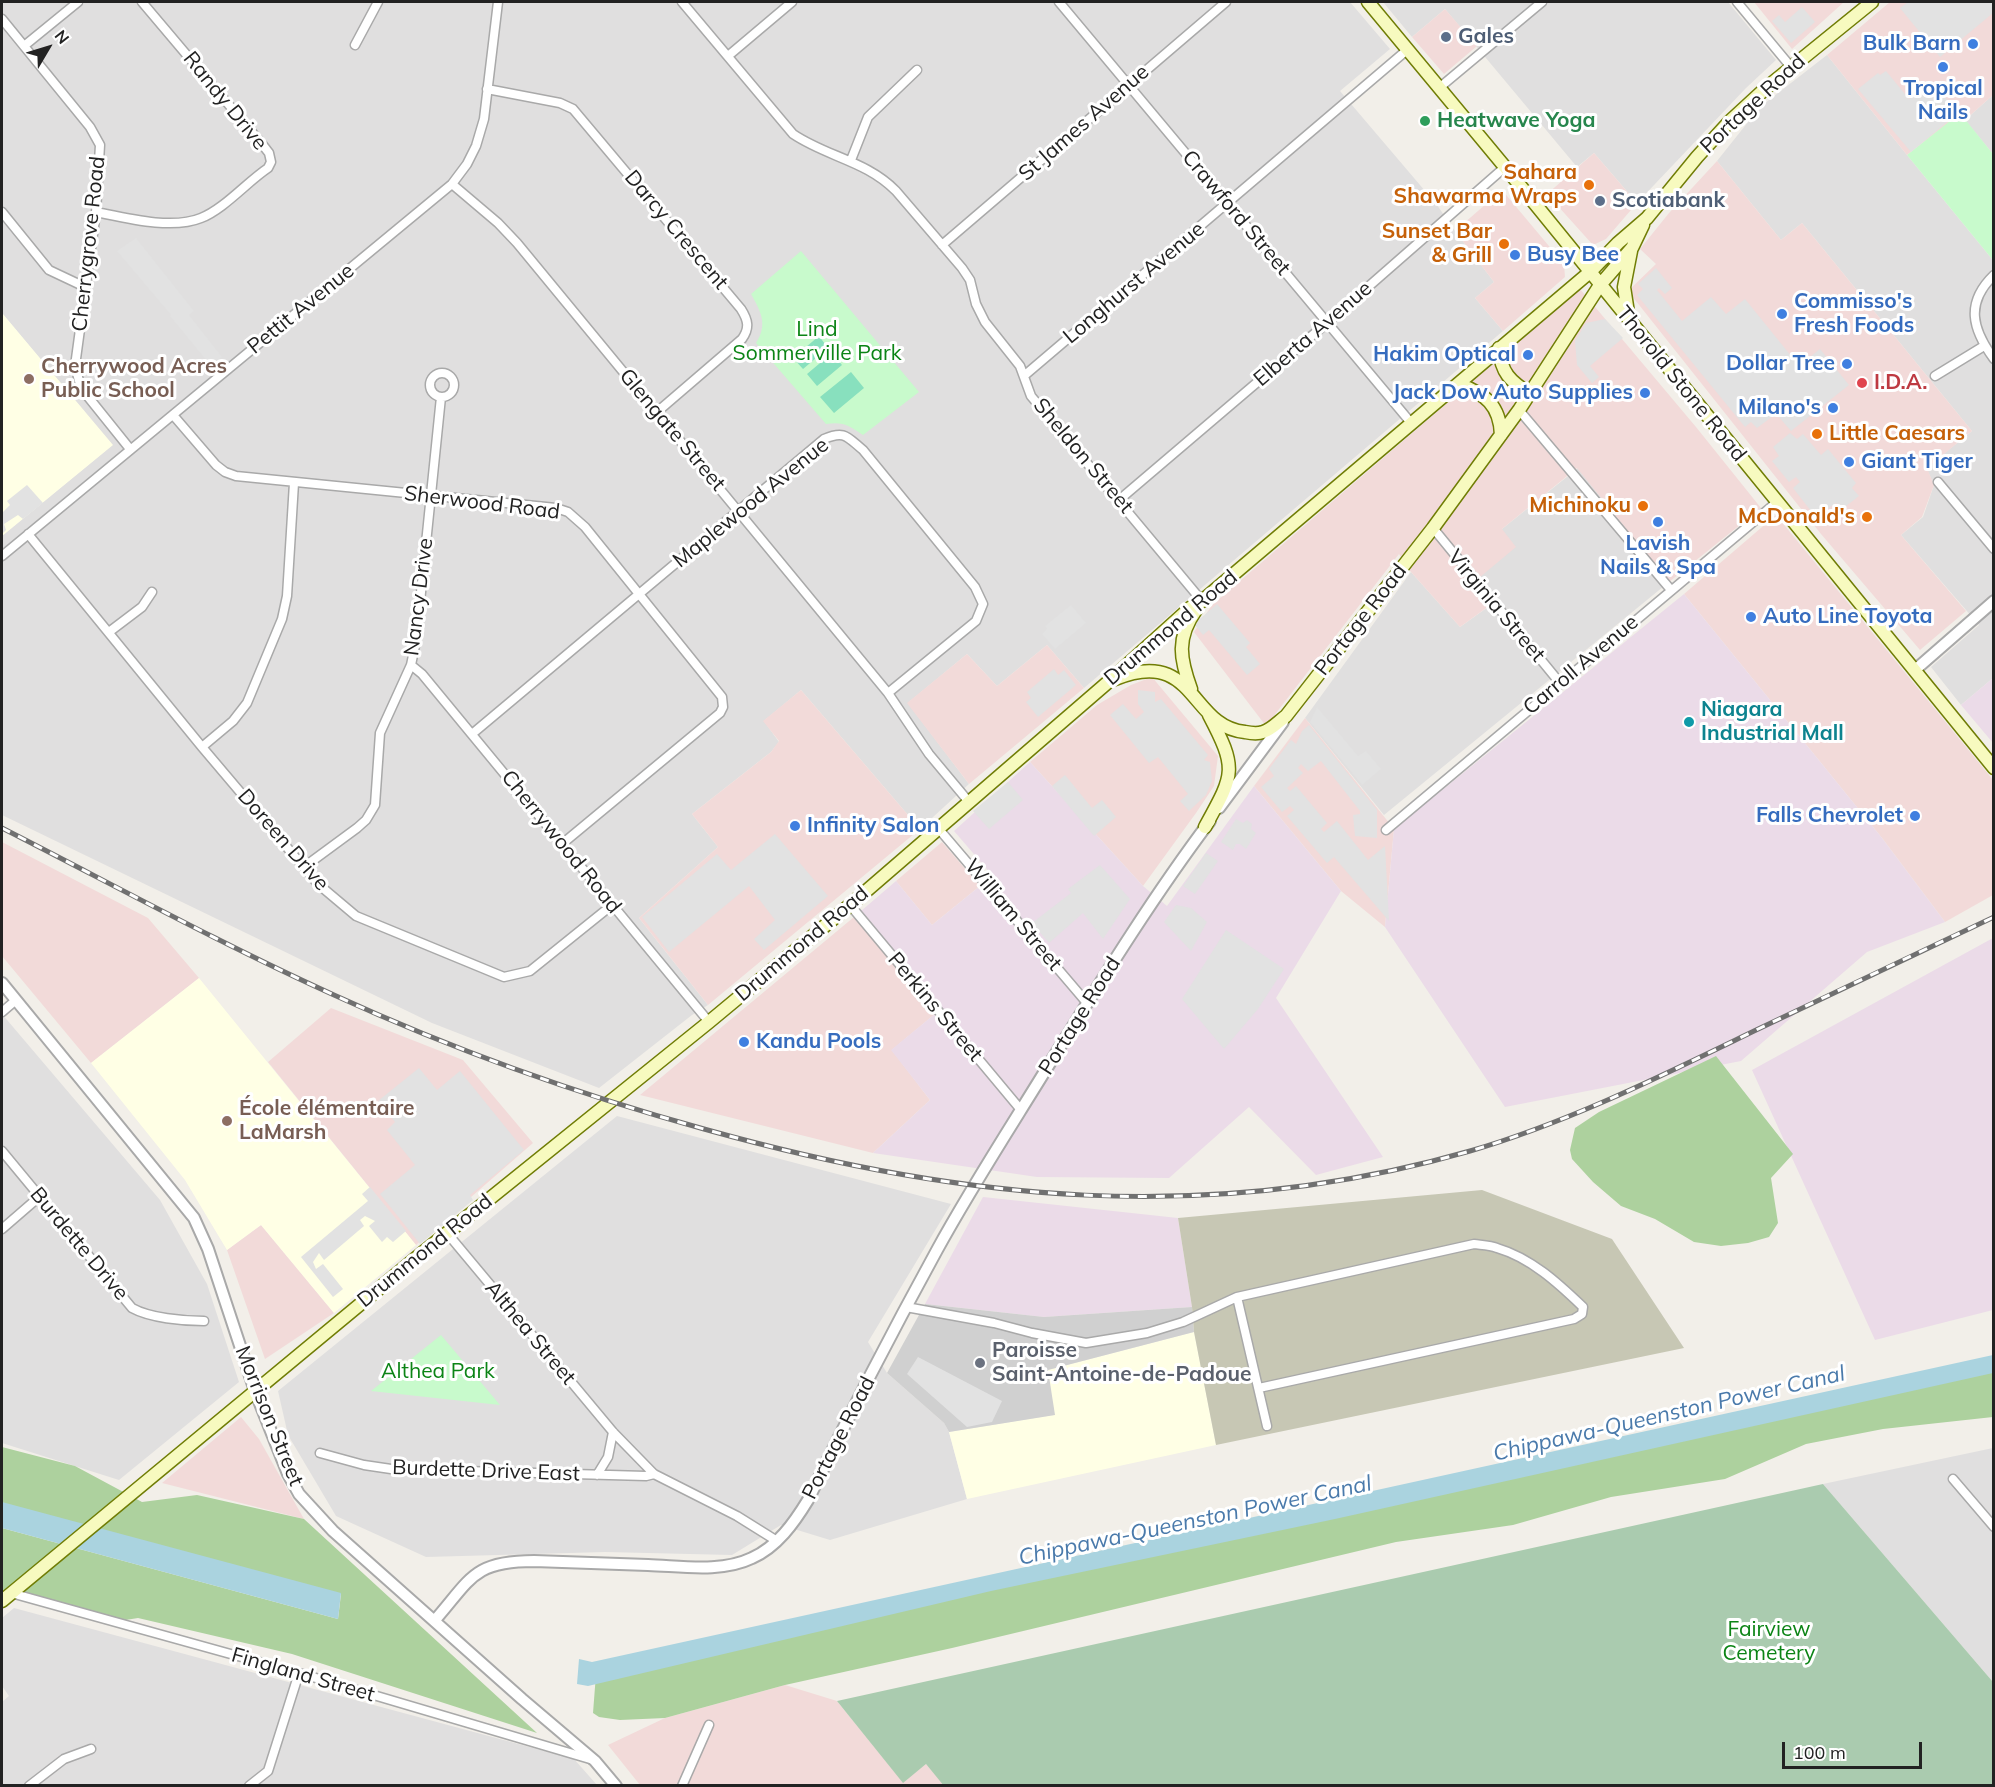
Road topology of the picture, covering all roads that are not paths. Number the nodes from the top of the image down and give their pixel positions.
1 (78, 2) edge
2 (142, 2) edge
3 (378, 2) edge
4 (498, 2) edge
5 (682, 2) edge
6 (792, 2) edge
7 (1059, 2) edge
8 (1226, 2) edge
9 (1368, 2) edge
10 (1542, 2) edge
11 (1737, 2) edge
12 (1872, 2) edge
13 (2, 19) edge
14 (355, 45) dead end
15 (24, 46) junction
16 (1407, 50) junction
17 (728, 56) junction
18 (1791, 67) junction
19 (917, 70) dead end
20 (1129, 84) junction
21 (1439, 88) junction
22 (487, 89) junction
23 (851, 160) junction
24 (1505, 167) junction
25 (452, 184) junction
26 (1227, 203) junction
27 (2, 212) edge
28 (96, 212) junction
29 (1647, 218) junction
30 (942, 245) junction
31 (1632, 248) junction
32 (1590, 272) junction
33 (1994, 275) edge
34 (1600, 285) junction
35 (85, 287) junction
36 (1629, 320) junction
37 (1328, 322) junction
38 (1984, 346) junction
39 (1499, 348) junction
40 (1994, 359) edge
41 (1025, 375) junction
42 (1935, 376) dead end
43 (1459, 384) junction
44 (1530, 394) junction
45 (441, 397) dead end
46 (1519, 410) junction
47 (657, 412) junction
48 (173, 415) junction
49 (1412, 424) junction
50 (1501, 435) junction
51 (130, 449) junction
52 (1938, 482) dead end
53 (294, 483) junction
54 (431, 496) junction
55 (1119, 500) junction
56 (1777, 502) junction
57 (739, 512) junction
58 (1433, 528) junction
59 (28, 534) junction
60 (1994, 549) edge
61 (2, 556) edge
62 (1671, 590) junction
63 (152, 592) dead end
64 (640, 594) junction
65 (1203, 601) junction
66 (1994, 601) edge
67 (109, 632) junction
68 (411, 665) junction
69 (1915, 670) junction
70 (1107, 683) junction
71 (1560, 683) junction
72 (888, 693) junction
73 (1193, 693) junction
74 (1208, 714) junction
75 (1286, 716) junction
76 (472, 734) junction
77 (202, 747) junction
78 (1994, 768) edge
79 (969, 802) junction
80 (1204, 827) junction
81 (938, 828) junction
82 (1386, 830) dead end
83 (562, 844) junction
84 (304, 867) junction
85 (612, 905) junction
86 (850, 905) junction
87 (2, 983) edge
88 (16, 1000) junction
89 (1087, 1003) junction
90 (2, 1012) edge
91 (709, 1022) junction
92 (1021, 1110) junction
93 (2, 1151) edge
94 (39, 1197) junction
95 (2, 1229) edge
96 (447, 1233) junction
97 (1237, 1297) junction
98 (906, 1307) junction
99 (204, 1321) dead end
100 (1260, 1388) junction
101 (255, 1391) junction
102 (1267, 1426) dead end
103 (613, 1432) junction
104 (320, 1453) dead end
105 (654, 1474) junction
106 (597, 1475) junction
107 (1953, 1479) dead end
108 (1994, 1527) edge
109 (777, 1541) junction
110 (6, 1597) edge
111 (435, 1620) junction
112 (299, 1673) junction
113 (709, 1725) dead end
114 (91, 1749) dead end
115 (595, 1761) junction
116 (29, 1785) edge
117 (249, 1785) edge
118 (616, 1785) edge
119 (682, 1785) edge

1 - 15 street
2 - 28 street, Randy Drive
3 - 14 street
4 - 22 street, Pettit Avenue
5 - 17 street, Sheldon Street
6 - 17 street
7 - 20 street, Crawford Street
8 - 20 street, St James Avenue
9 - 16 main road, Thorold Stone Road
10 - 21 street
11 - 18 street
12 - 18 main road, Portage Road
13 - 15 street, Cherrygrove Road
15 - 28 street, Cherrygrove Road
16 - 21 main road, Thorold Stone Road
16 - 26 street, Longhurst Avenue
17 - 23 street, Sheldon Street
18 - 29 main road, Portage Road
19 - 23 street
20 - 26 street, Crawford Street
20 - 30 street, St James Avenue
21 - 24 main road, Thorold Stone Road
22 - 25 street, Pettit Avenue
22 - 47 street, Darcy Crescent
23 - 30 street, Sheldon Street
24 - 32 main road, Thorold Stone Road
24 - 37 street, Elberta Avenue
25 - 47 street, Glengate Street
25 - 48 street, Pettit Avenue
26 - 37 street, Crawford Street
26 - 41 street, Longhurst Avenue
27 - 35 street
28 - 35 street, Cherrygrove Road
29 - 31 main road, Portage Road
29 - 32 main road, Portage Road
30 - 41 street, Sheldon Street
31 - 34 main road, Portage Road
31 - 36 main road
32 - 34 main road, Thorold Stone Road
32 - 39 main road, Drummond Road
33 - 38 street
34 - 36 main road, Thorold Stone Road
34 - 44 main road, Portage Road
35 - 51 street, Cherrygrove Road
36 - 56 main road, Thorold Stone Road
37 - 49 street, Crawford Street
37 - 55 street, Elberta Avenue
38 - 40 street
38 - 42 street
39 - 43 main road, Drummond Road
39 - 44 main road
41 - 55 street, Sheldon Street
43 - 49 main road, Drummond Road
43 - 50 main road
44 - 46 main road, Portage Road
45 - 54 street, Nancy Drive
46 - 50 main road, Portage Road
46 - 62 street
47 - 57 street, Glengate Street
48 - 51 street, Pettit Avenue
48 - 53 street, Sherwood Road
49 - 65 main road, Drummond Road
50 - 58 main road, Portage Road
51 - 59 street, Pettit Avenue
52 - 60 street
53 - 54 street, Sherwood Road
53 - 77 street
54 - 64 street, Sherwood Road
54 - 68 street, Nancy Drive
55 - 65 street, Sheldon Street
56 - 62 street, Carroll Avenue
56 - 69 main road, Thorold Stone Road
57 - 64 street, Maplewood Avenue
57 - 72 street, Glengate Street
57 - 72 street, Maplewood Avenue
58 - 71 street, Virginia Street
58 - 75 main road, Portage Road
59 - 61 street, Pettit Avenue
59 - 67 street, Doreen Drive
62 - 71 street, Carroll Avenue
63 - 67 street
64 - 76 street, Maplewood Avenue
64 - 83 street, Sherwood Road
65 - 70 main road, Drummond Road
65 - 73 main road
66 - 69 street
67 - 77 street, Doreen Drive
68 - 76 street, Cherrywood Road
68 - 84 street, Nancy Drive
69 - 78 main road, Thorold Stone Road
70 - 73 main road
70 - 79 main road, Drummond Road
71 - 82 street, Carroll Avenue
72 - 79 street, Glengate Street
73 - 74 main road
74 - 75 main road
74 - 80 main road
75 - 80 street, Portage Road
76 - 83 street, Cherrywood Road
77 - 84 street, Doreen Drive
79 - 81 main road, Drummond Road
80 - 89 street, Portage Road
81 - 86 main road, Drummond Road
81 - 89 street, William Street
83 - 85 street, Cherrywood Road
84 - 85 street, Doreen Drive
85 - 91 street, Cherrywood Road
86 - 91 main road, Drummond Road
86 - 92 street, Perkins Street
87 - 88 street, Morrison Street
88 - 90 street
88 - 101 street, Morrison Street
89 - 92 street, Portage Road
91 - 96 main road, Drummond Road
92 - 98 street, Portage Road
93 - 94 street, Burdette Drive
94 - 95 street
94 - 99 street, Burdette Drive
96 - 101 main road, Drummond Road
96 - 103 street, Althea Street
97 - 98 street
97 - 100 street
97 - 100 street
98 - 109 street, Portage Road
100 - 102 street
101 - 110 main road, Drummond Road
101 - 111 street, Morrison Street
103 - 105 street, Althea Street
103 - 106 street
104 - 106 street, Burdette Drive East
105 - 106 street, Burdette Drive East
105 - 109 street, Althea Street
107 - 108 street
109 - 111 street, Portage Road
110 - 112 street, Fingland Street
111 - 115 street, Morrison Street
112 - 115 street, Fingland Street
112 - 117 street
113 - 119 street
114 - 116 street
115 - 118 street, Morrison Street

